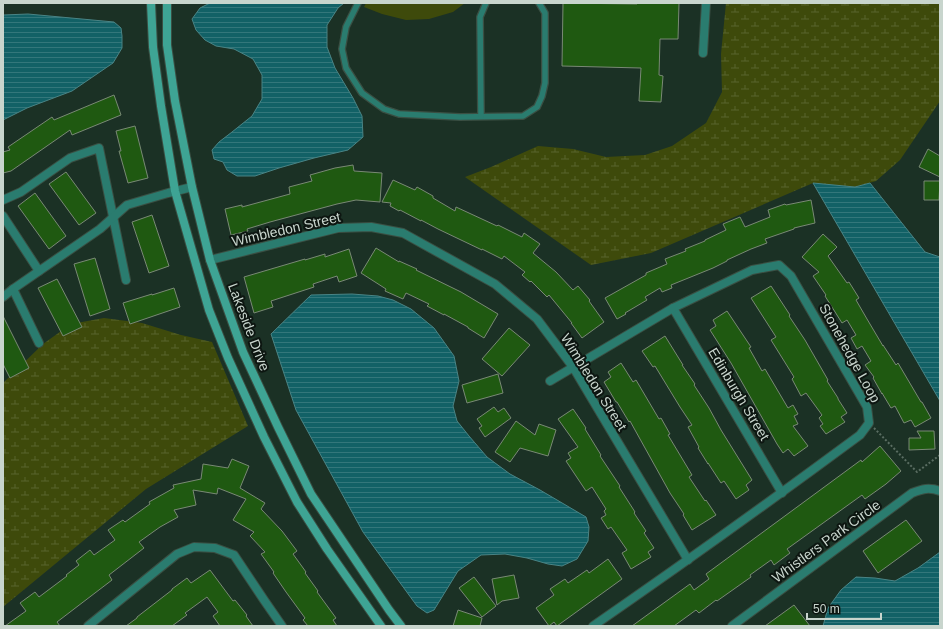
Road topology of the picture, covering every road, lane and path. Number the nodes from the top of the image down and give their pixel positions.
1 (151, 3) edge
2 (167, 3) edge
3 (358, 3) edge
4 (486, 3) edge
5 (539, 3) edge
6 (706, 3) edge
7 (703, 53) dead end
8 (481, 116) junction
9 (192, 187) junction
10 (175, 191) junction
11 (3, 200) edge
12 (3, 216) edge
13 (113, 217) junction
14 (210, 260) junction
15 (39, 272) junction
16 (126, 280) dead end
17 (13, 289) junction
18 (3, 297) edge
19 (673, 308) junction
20 (39, 343) dead end
21 (573, 368) junction
22 (550, 381) dead end
23 (869, 423) junction
24 (940, 456) edge
25 (940, 491) edge
26 (782, 493) junction
27 (688, 560) junction
28 (88, 626) edge
29 (282, 626) edge
30 (381, 626) edge
31 (401, 626) edge
32 (593, 626) edge
33 (732, 626) edge

1 - 10 street
2 - 9 street, Lakeside Drive
3 - 8 lane
4 - 8 lane
5 - 8 lane
6 - 7 street
9 - 10 street
9 - 14 street, Lakeside Drive
10 - 13 street
10 - 30 street
11 - 13 street
12 - 15 street
13 - 15 street
13 - 16 street
14 - 21 street, Wimbledon Street
14 - 31 street, Lakeside Drive
15 - 17 street
17 - 18 street
17 - 20 street
19 - 21 street, Stonehedge Loop
19 - 23 street, Stonehedge Loop
19 - 26 street, Edinburgh Street
21 - 22 street, Stonehedge Loop
21 - 27 street, Wimbledon Street
23 - 24 path
23 - 26 street, Stonehedge Loop
25 - 33 street, Whistlers Park Circle
26 - 27 street, Stonehedge Loop
27 - 32 street, Stonehedge Loop
28 - 29 street

